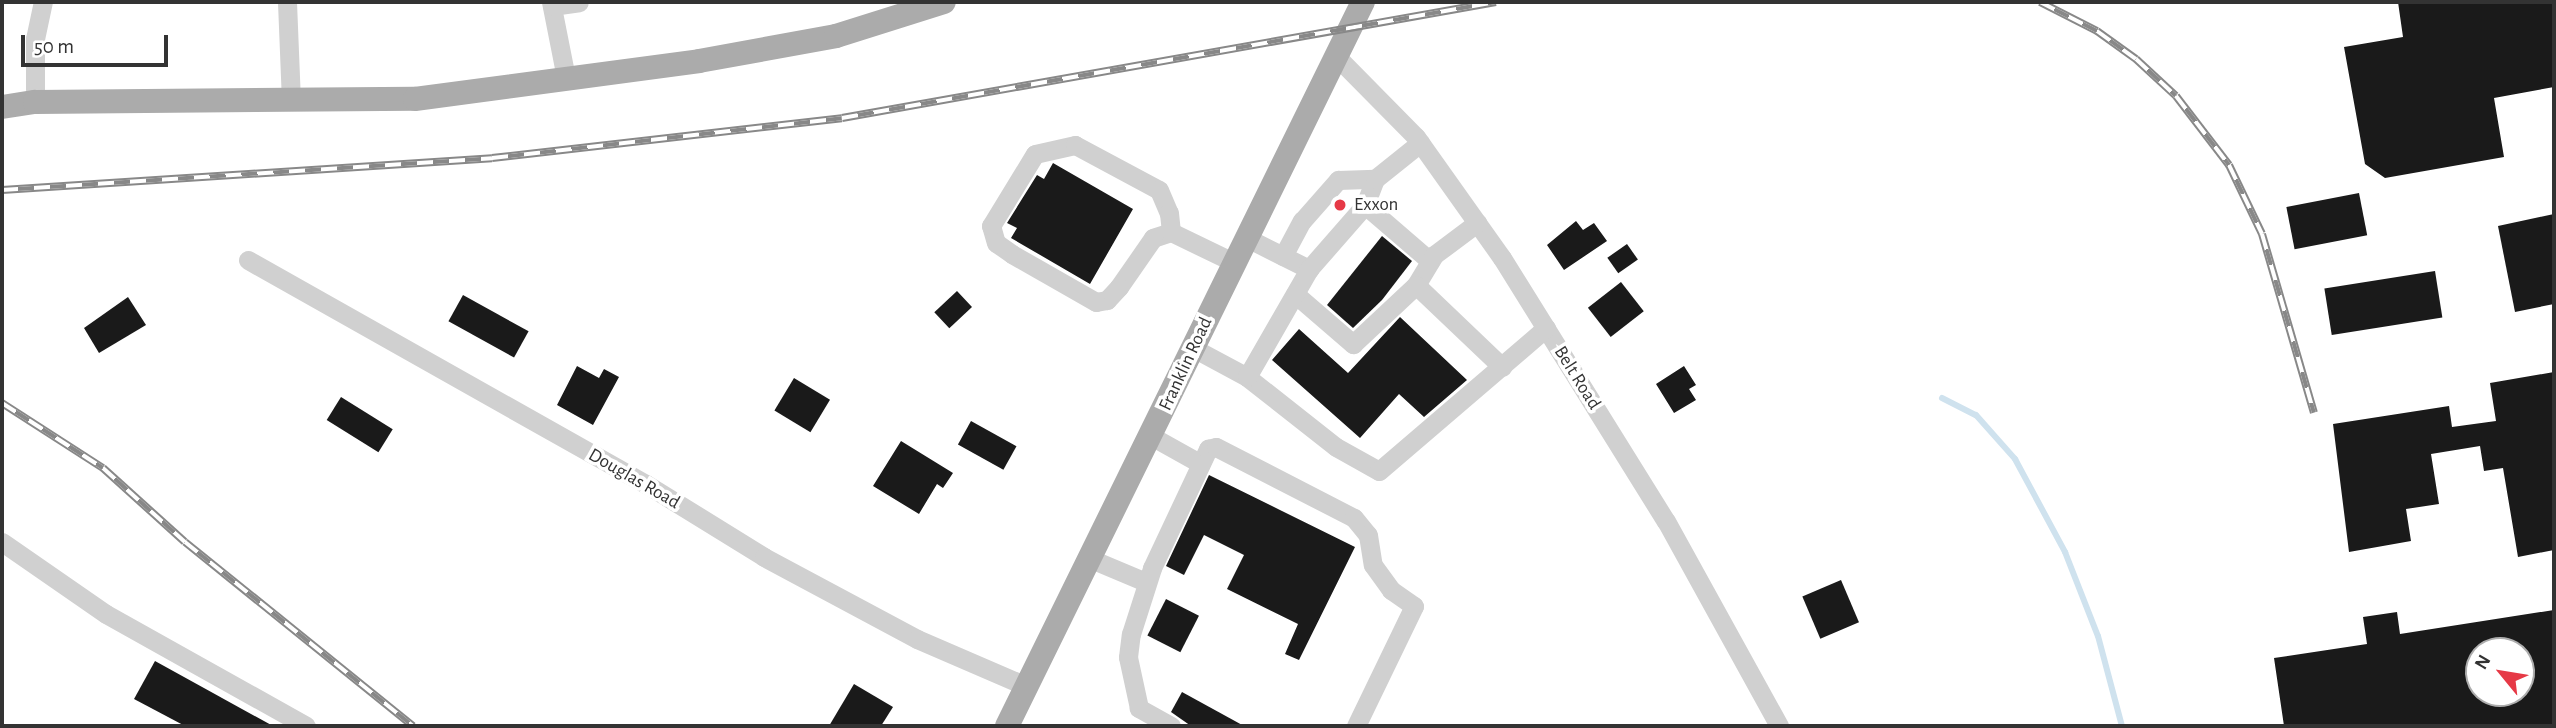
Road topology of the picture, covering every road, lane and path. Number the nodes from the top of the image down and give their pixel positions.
1 (43, 2) edge
2 (287, 2) edge
3 (579, 2) edge
4 (944, 2) edge
5 (1363, 2) edge
6 (552, 4) edge
7 (1336, 56) junction
8 (566, 78) junction
9 (291, 100) junction
10 (35, 102) junction
11 (2, 107) edge
12 (1420, 143) junction
13 (1375, 179) junction
14 (1366, 205) junction
15 (1477, 223) junction
16 (1171, 232) junction
17 (1245, 237) junction
18 (1283, 256) junction
19 (248, 260) dead end
20 (1430, 261) junction
21 (1233, 262) junction
22 (1309, 269) junction
23 (1416, 285) junction
24 (1295, 294) junction
25 (1546, 328) junction
26 (1195, 349) junction
27 (1502, 367) junction
28 (1247, 377) junction
29 (1151, 436) junction
30 (1201, 464) junction
31 (2, 542) edge
32 (1091, 559) junction
33 (1146, 582) junction
34 (1026, 686) junction
35 (306, 726) edge
36 (1007, 726) edge
37 (1171, 726) edge
38 (1356, 726) edge
39 (1779, 726) edge

1 - 10 street
2 - 9 street
3 - 6 street
4 - 8 main road
5 - 7 main road, Franklin Road
6 - 8 street
7 - 12 street, Belt Road
7 - 17 main road, Franklin Road
8 - 9 main road
9 - 10 main road
10 - 11 main road
12 - 13 street
12 - 15 street, Belt Road
13 - 14 street
13 - 18 street
14 - 20 street
14 - 22 street
15 - 20 street
15 - 25 street, Belt Road
16 - 16 street
16 - 21 street
17 - 18 street
17 - 21 main road, Franklin Road
18 - 22 street
19 - 34 street, Douglas Road
20 - 23 street
21 - 26 main road, Franklin Road
22 - 24 street
23 - 24 street
23 - 27 street
24 - 28 street
25 - 27 street
25 - 39 street, Belt Road
26 - 28 street
26 - 29 main road, Franklin Road
27 - 28 street
29 - 30 street
29 - 32 main road, Franklin Road
30 - 33 street
30 - 38 street
31 - 35 street
32 - 33 street
32 - 34 main road, Franklin Road
33 - 37 street
34 - 36 main road, Franklin Road

